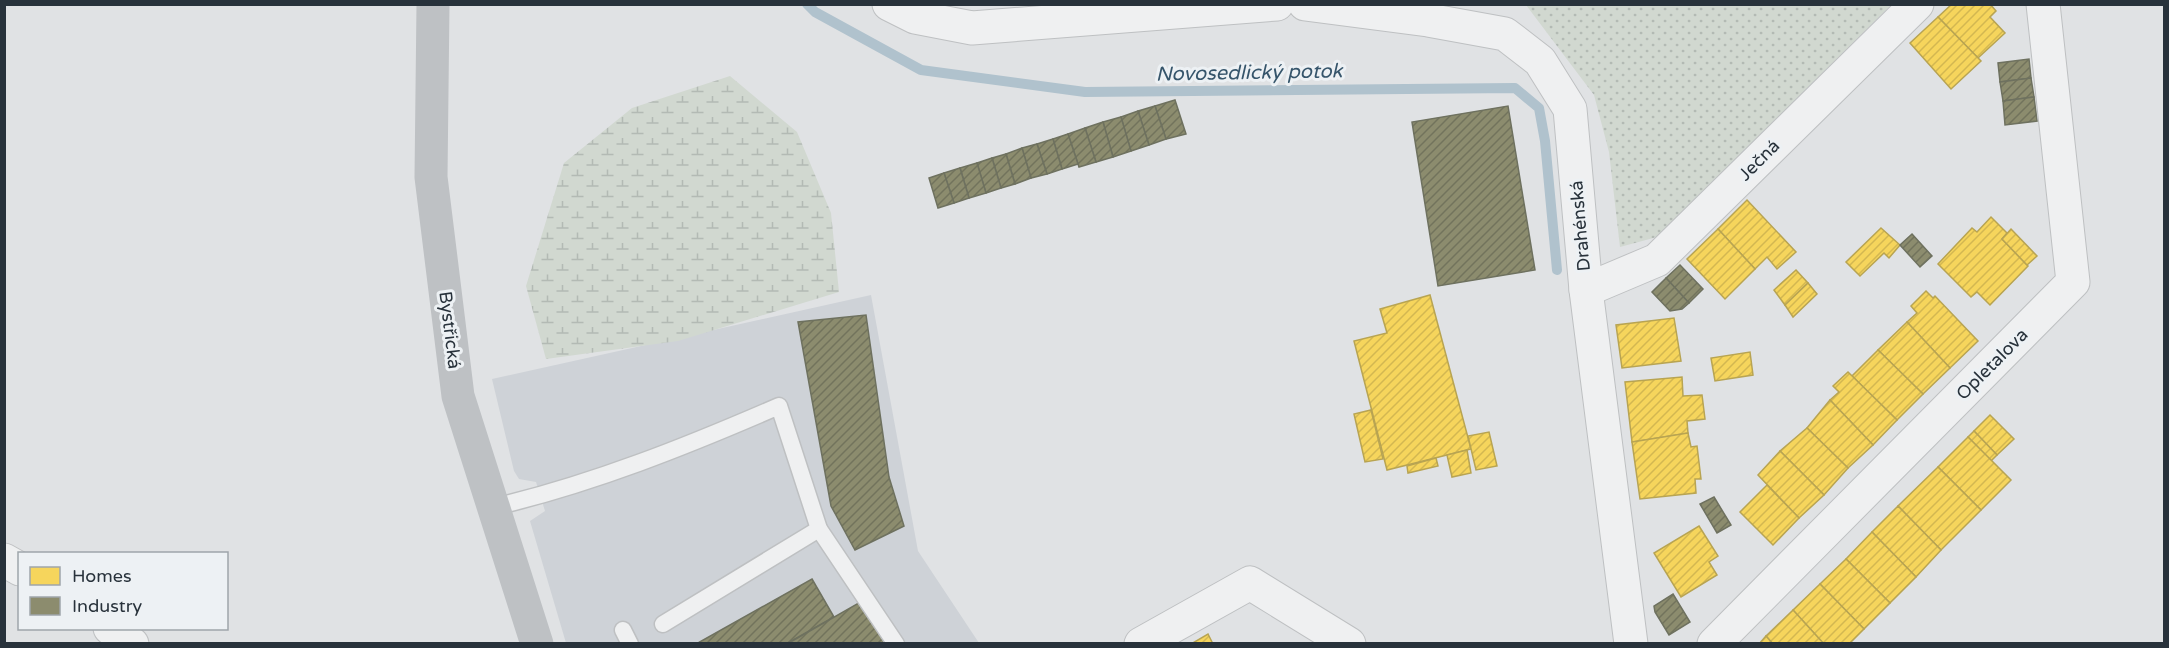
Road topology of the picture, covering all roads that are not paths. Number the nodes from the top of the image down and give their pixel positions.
1 (433, 4) edge
2 (889, 4) edge
3 (1277, 4) edge
4 (1305, 4) edge
5 (1917, 4) edge
6 (2043, 4) edge
7 (1586, 290) junction
8 (494, 507) junction
9 (819, 529) junction
10 (4, 560) edge
11 (18, 568) edge
12 (663, 624) dead end
13 (113, 630) edge
14 (132, 644) edge
15 (537, 644) edge
16 (896, 644) edge
17 (1142, 644) edge
18 (1349, 644) edge
19 (1631, 644) edge
20 (1714, 644) edge

1 - 8 street, Bystřická
2 - 3 street
4 - 7 street, Drahénská
5 - 7 street, Ječná
6 - 20 street, Opletalova
7 - 19 street, Drahénská
8 - 9 lane
8 - 15 street, Bystřická
9 - 12 lane
9 - 16 lane
10 - 11 street
13 - 14 street
17 - 18 street

